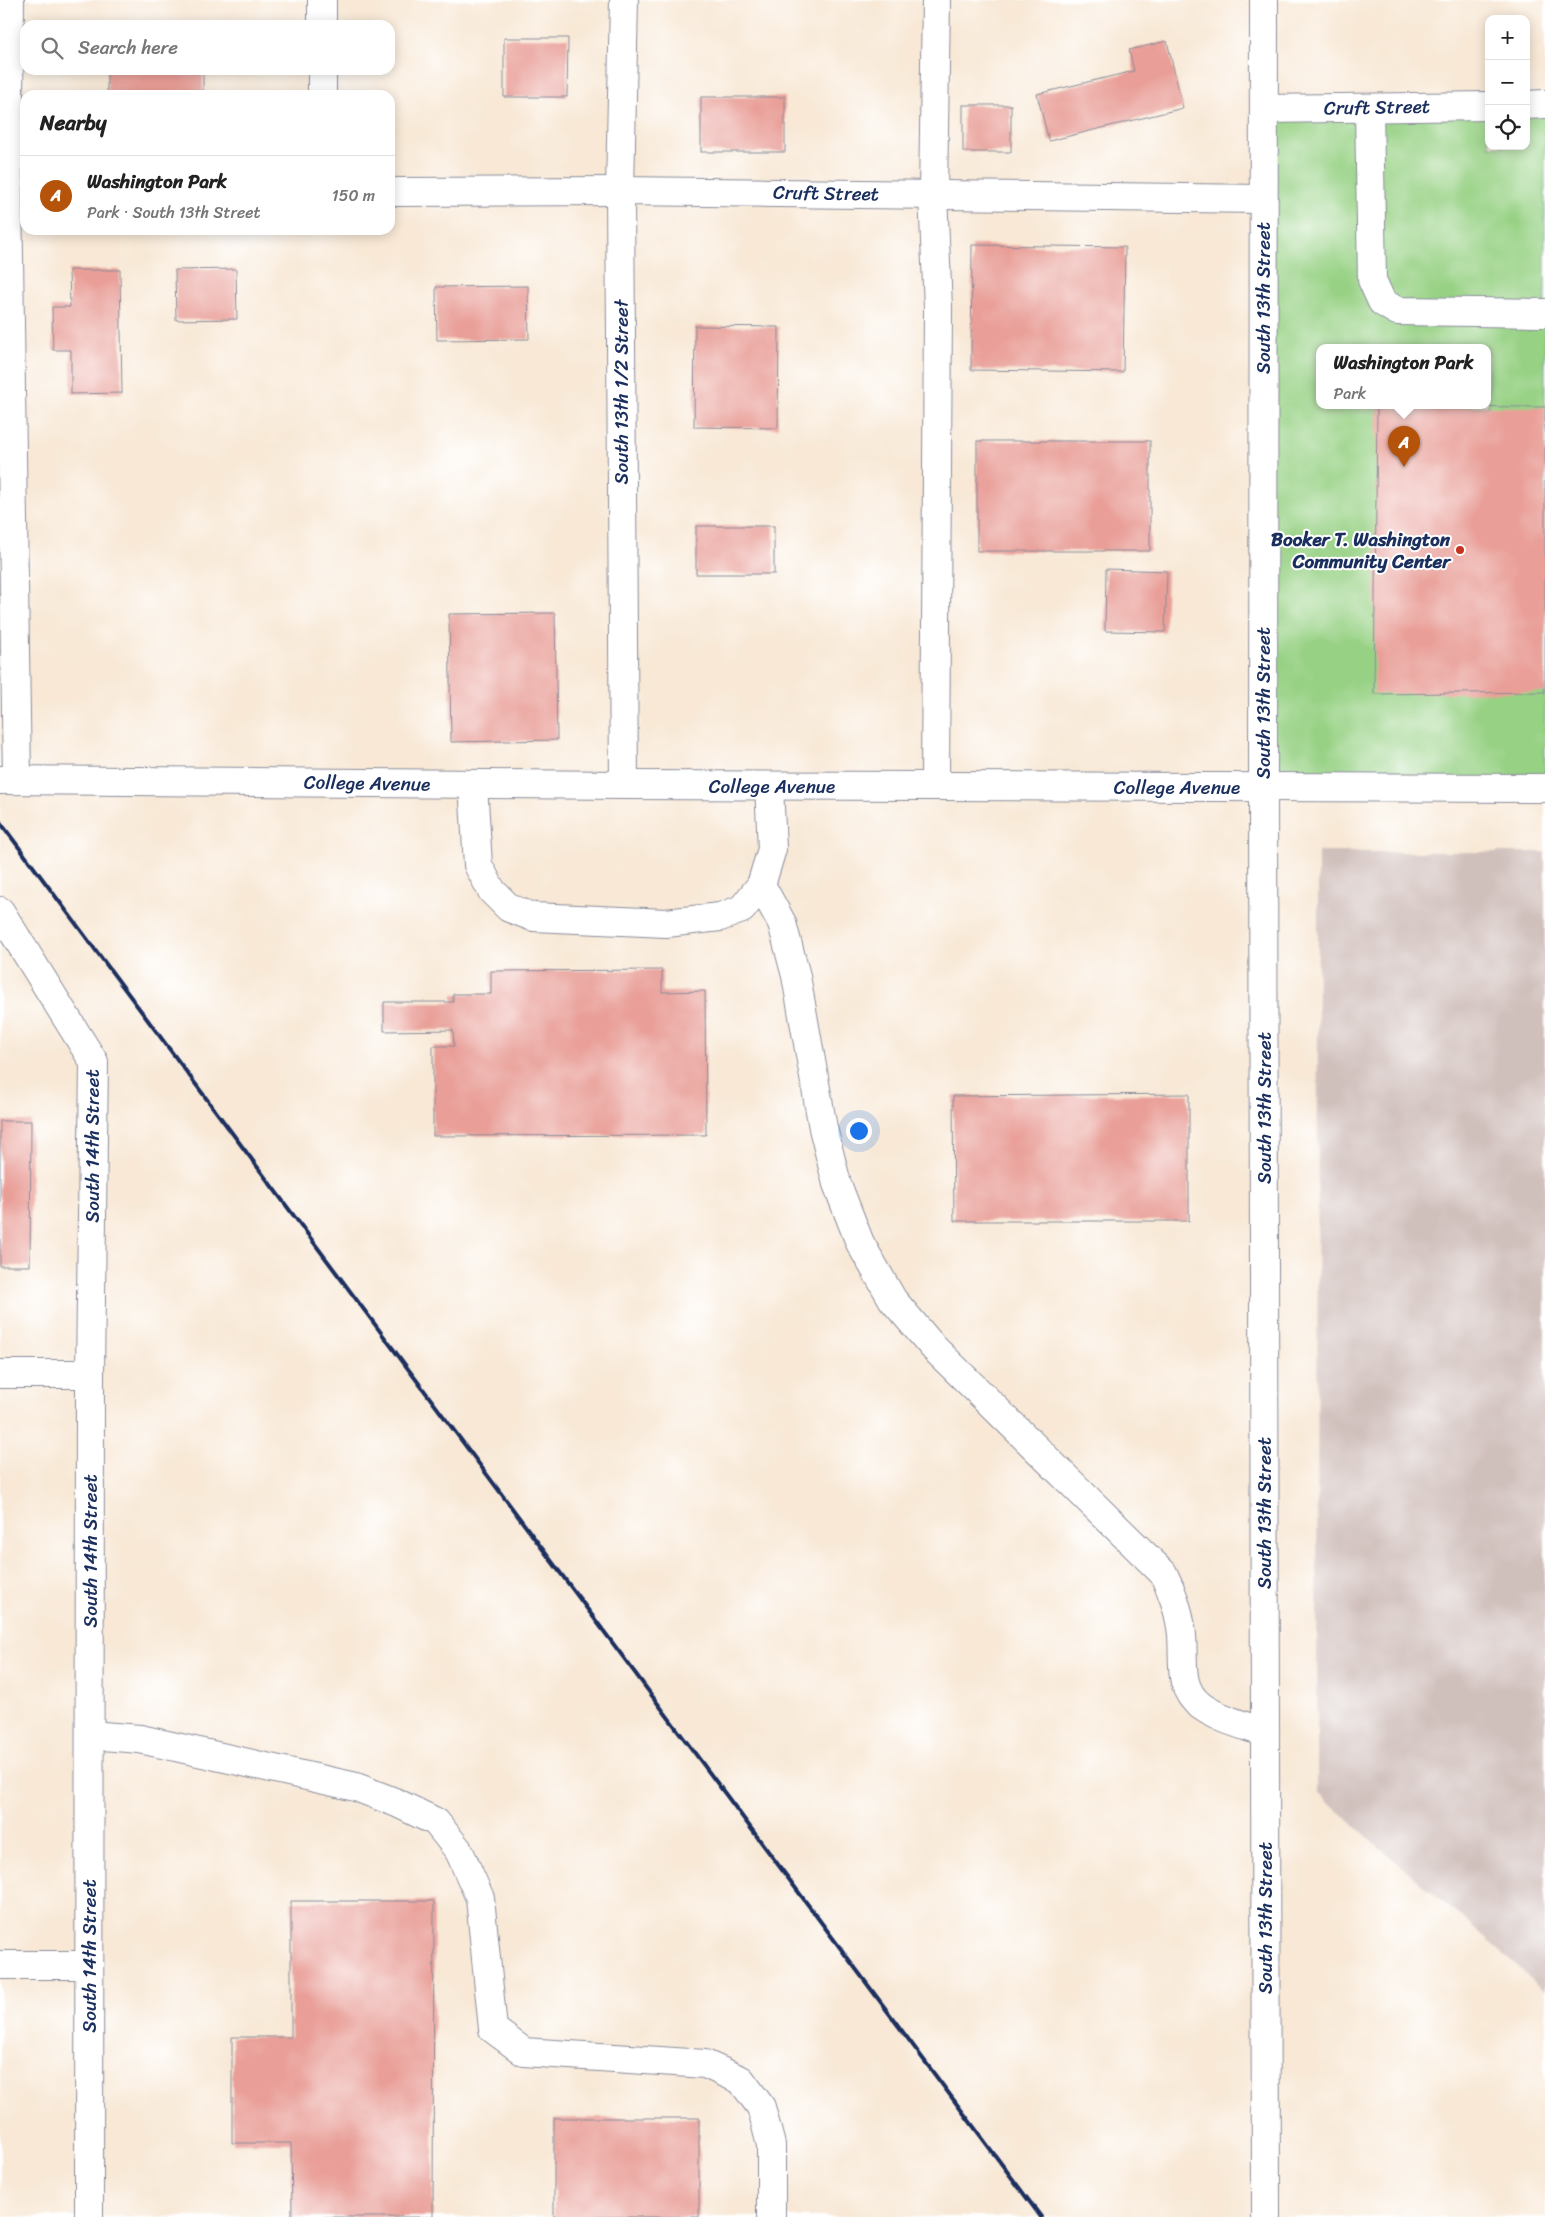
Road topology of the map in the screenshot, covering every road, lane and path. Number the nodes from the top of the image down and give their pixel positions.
1 (10, 0) edge
2 (322, 0) edge
3 (624, 0) edge
4 (936, 0) edge
5 (1264, 0) edge
6 (322, 20) edge
7 (322, 75) edge
8 (322, 90) edge
9 (1545, 104) edge
10 (1530, 105) edge
11 (1485, 106) edge
12 (1369, 108) junction
13 (1264, 109) junction
14 (620, 191) junction
15 (395, 192) edge
16 (17, 194) edge
17 (933, 195) junction
18 (1263, 199) junction
19 (1545, 313) edge
20 (9, 780) edge
21 (473, 784) junction
22 (624, 785) junction
23 (770, 786) junction
24 (935, 786) junction
25 (1263, 788) junction
26 (1545, 788) edge
27 (761, 885) junction
28 (0, 911) edge
29 (0, 1374) edge
30 (90, 1374) junction
31 (1265, 1733) junction
32 (90, 1735) junction
33 (89, 1965) junction
34 (0, 1966) edge
35 (89, 2217) edge
36 (771, 2217) edge
37 (1266, 2217) edge

1 - 16 street
2 - 6 street
3 - 14 street, South 13th 1/2 Street
4 - 17 street
5 - 13 street, South 13th Street
7 - 8 street
9 - 10 street
11 - 12 street, Cruft Street
12 - 13 street, Cruft Street
12 - 19 street
13 - 18 street, South 13th Street
14 - 15 street, Cruft Street
14 - 17 street, Cruft Street
14 - 22 street, South 13th 1/2 Street
16 - 20 street
17 - 18 street, Cruft Street
17 - 24 street
18 - 25 street, South 13th Street
20 - 21 street, College Avenue
21 - 22 street, College Avenue
21 - 27 street
22 - 23 street, College Avenue
23 - 24 street, College Avenue
23 - 27 street
24 - 25 street, College Avenue
25 - 26 street, College Avenue
25 - 31 street, South 13th Street
27 - 31 street
28 - 30 street, South 14th Street
29 - 30 street
30 - 32 street, South 14th Street
31 - 37 street, South 13th Street
32 - 33 street, South 14th Street
32 - 36 street
33 - 34 street
33 - 35 street, South 14th Street

